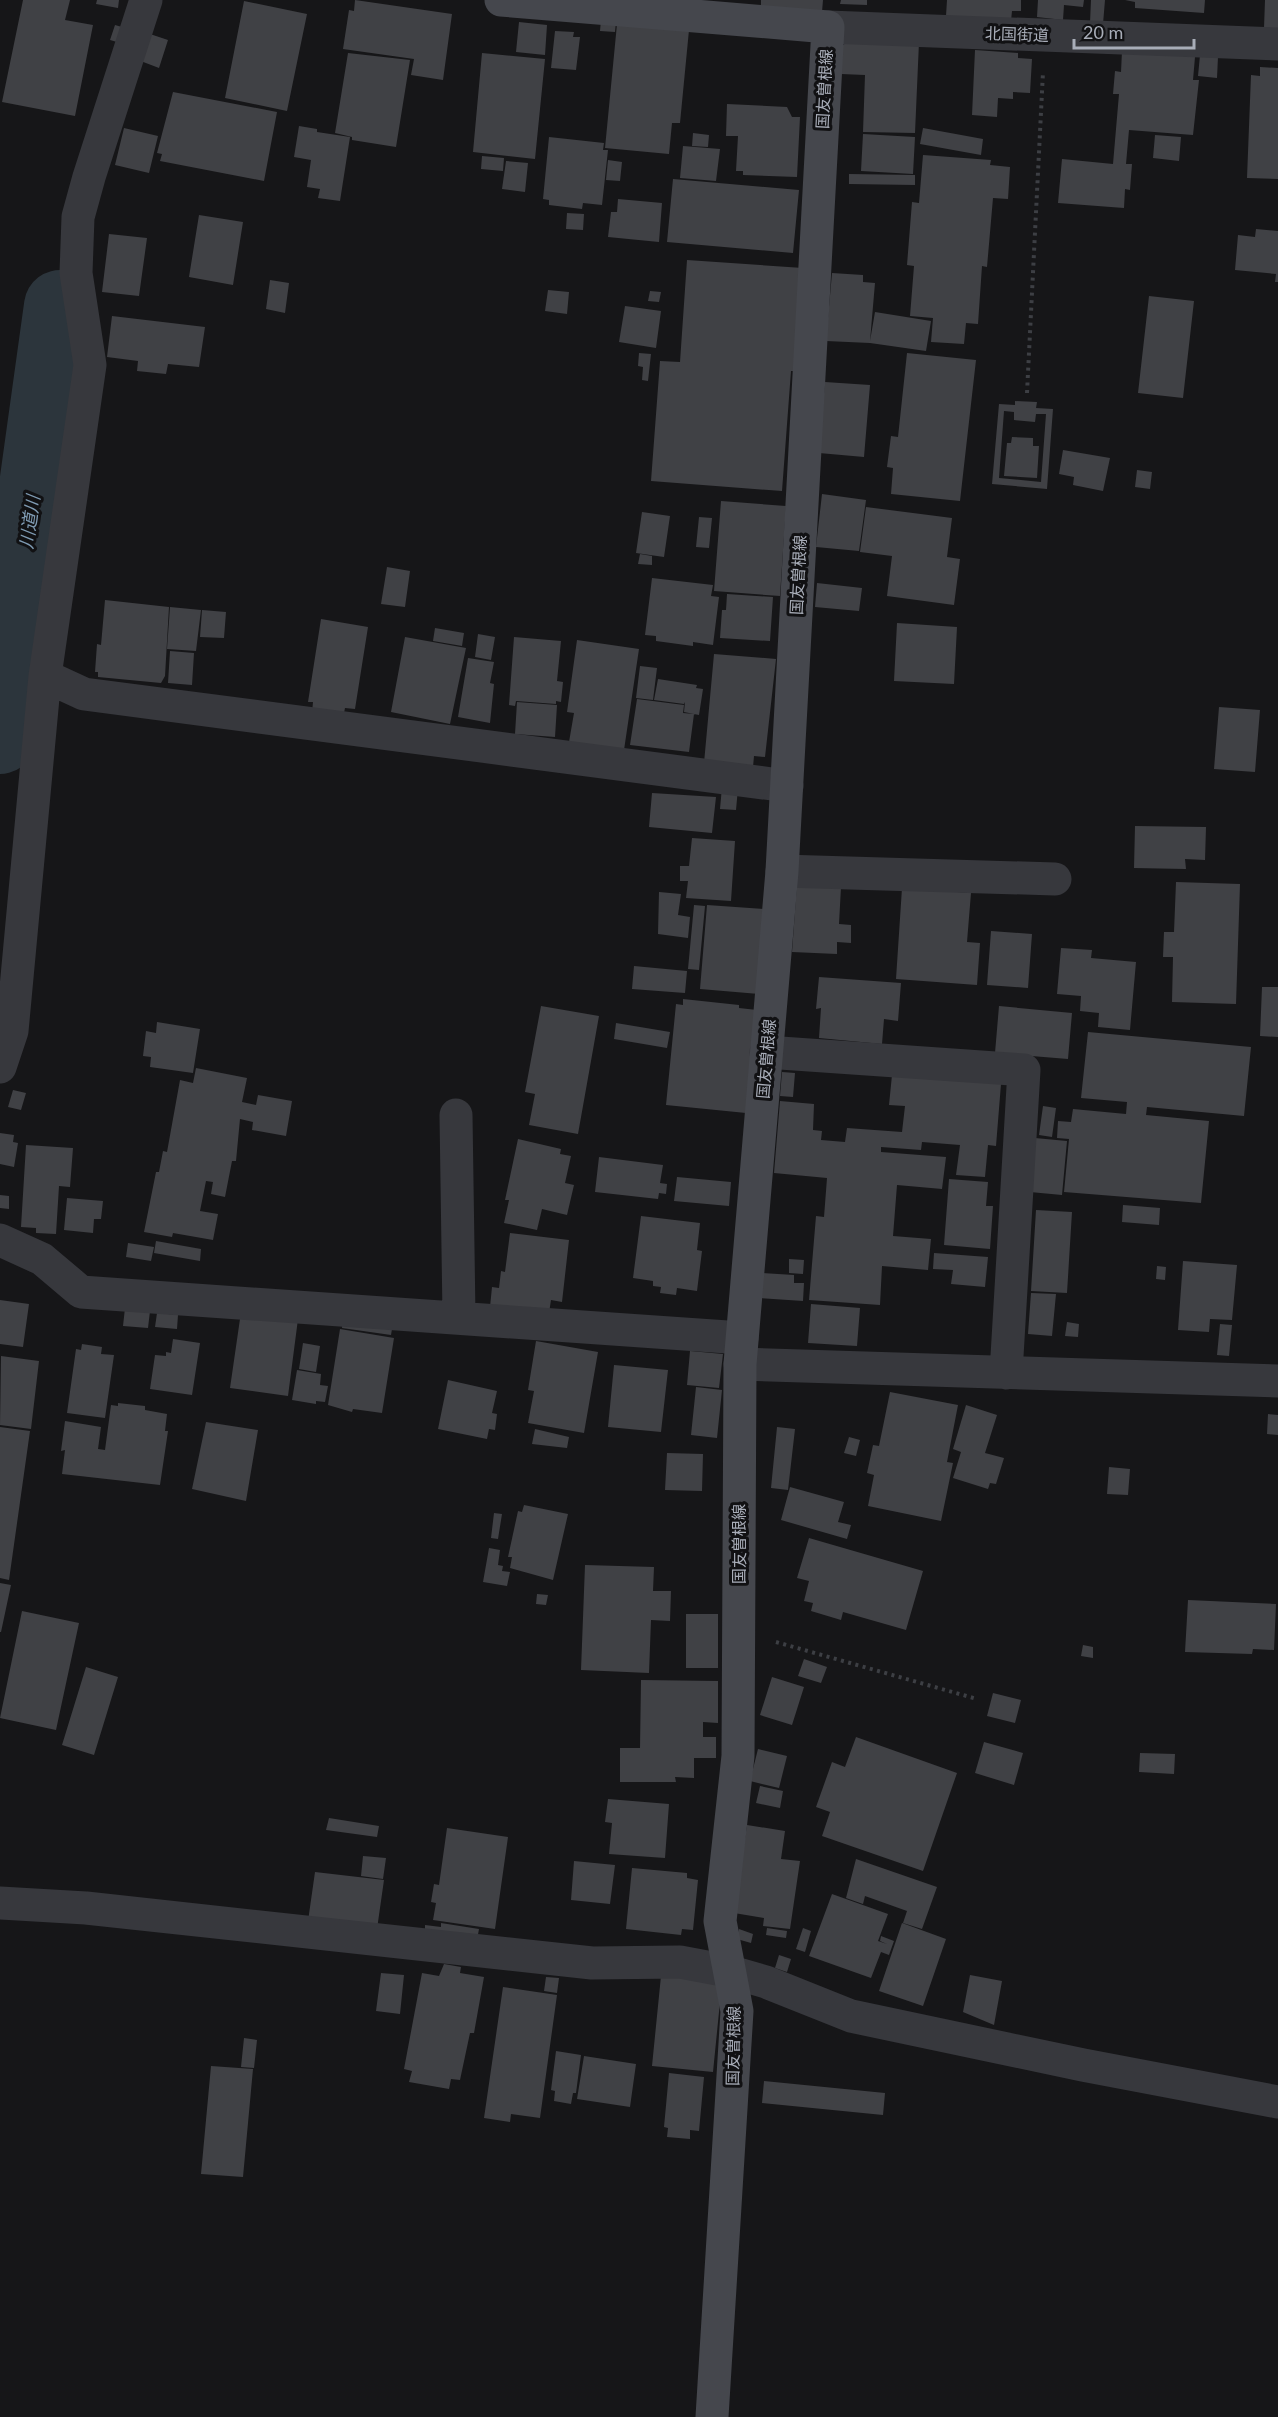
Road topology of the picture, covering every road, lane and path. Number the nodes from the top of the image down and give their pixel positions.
1 (146, 0) edge
2 (501, 0) edge
3 (828, 27) junction
4 (1045, 35) junction
5 (1278, 44) edge
6 (1027, 393) dead end
7 (45, 676) junction
8 (787, 786) junction
9 (782, 871) junction
10 (1055, 879) dead end
11 (766, 1052) junction
12 (0, 1067) edge
13 (456, 1115) dead end
14 (0, 1240) edge
15 (459, 1316) junction
16 (741, 1351) junction
17 (1006, 1372) junction
18 (1278, 1381) edge
19 (738, 1631) junction
20 (977, 1699) dead end
21 (0, 1903) edge
22 (728, 1971) junction
23 (1278, 2103) edge
24 (712, 2417) edge

1 - 7 street
2 - 3 main road, 国友曽根線
3 - 4 street, 北国街道
3 - 8 main road, 国友曽根線
4 - 5 street, 北国街道
4 - 6 path
7 - 8 street
7 - 12 street
8 - 9 main road, 国友曽根線
9 - 10 street
9 - 11 main road, 国友曽根線
11 - 16 main road, 国友曽根線
11 - 17 street
13 - 15 street
14 - 15 street
15 - 16 street
16 - 17 street
16 - 19 main road, 国友曽根線
17 - 18 street
19 - 20 path
19 - 22 main road, 国友曽根線
21 - 22 street
22 - 23 street
22 - 24 main road, 国友曽根線

